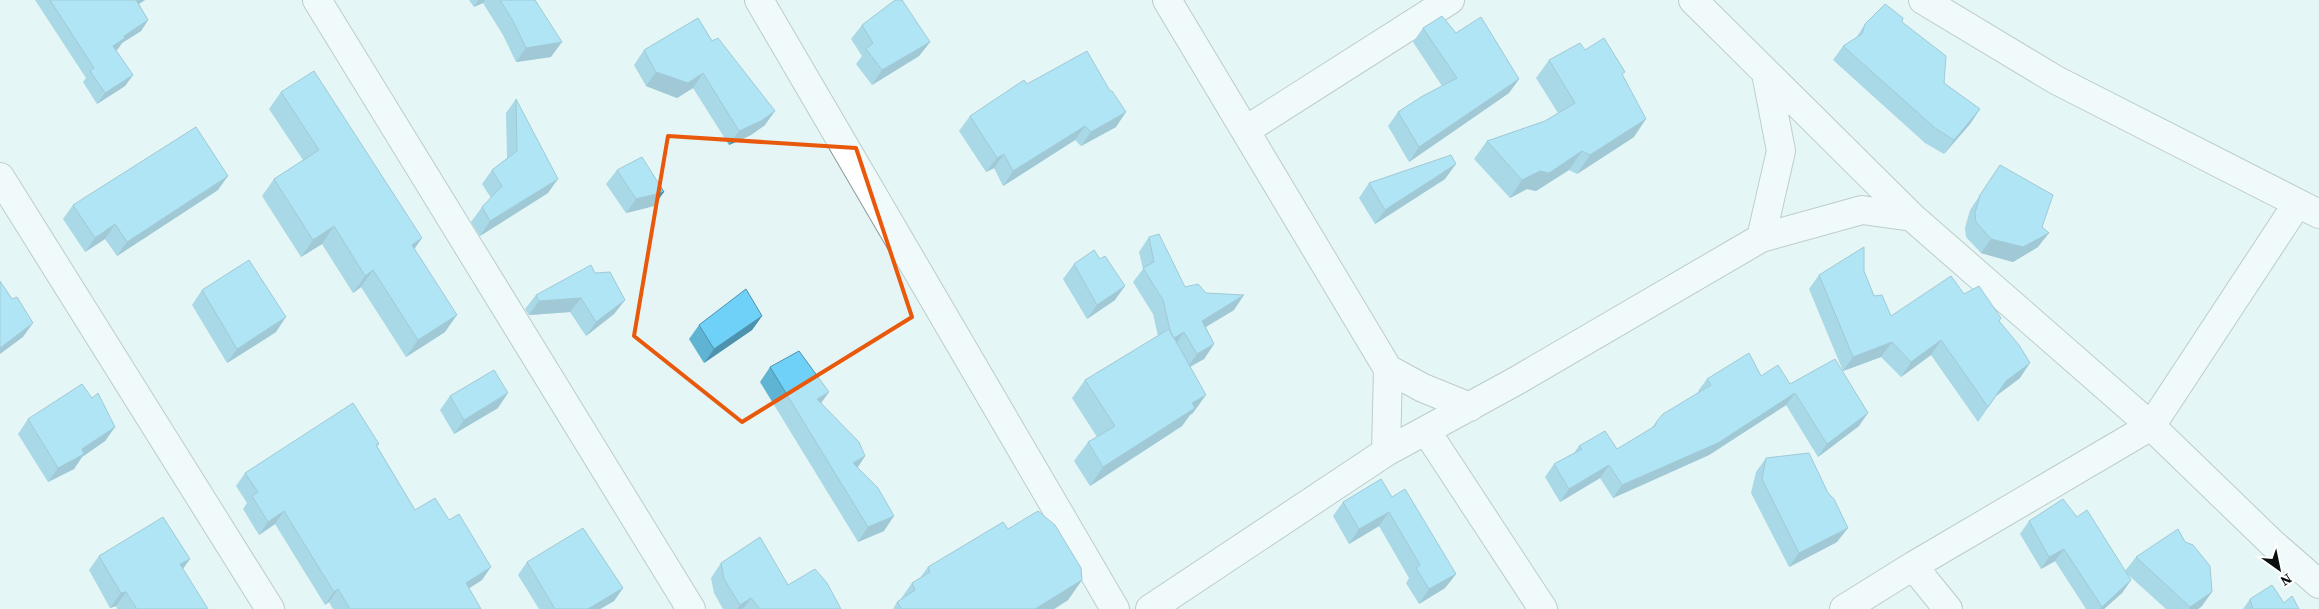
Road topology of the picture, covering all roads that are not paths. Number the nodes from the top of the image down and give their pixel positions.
1 (317, 0) edge
2 (759, 0) edge
3 (1167, 0) edge
4 (1450, 0) edge
5 (1693, 0) edge
6 (1923, 0) edge
7 (1766, 73) junction
8 (1246, 130) junction
9 (0, 177) edge
10 (2308, 209) edge
11 (1912, 217) junction
12 (1761, 238) junction
13 (1388, 369) junction
14 (1470, 407) junction
15 (2151, 426) junction
16 (1427, 432) junction
17 (1386, 452) junction
18 (1912, 566) junction
19 (2319, 584) edge
20 (270, 609) edge
21 (691, 609) edge
22 (1115, 609) edge
23 (1150, 609) edge
24 (1543, 609) edge
25 (1844, 609) edge
26 (1948, 609) edge

1 - 21 street
2 - 22 street
3 - 8 street
4 - 8 street
5 - 7 street
6 - 10 street
7 - 11 street
7 - 12 street
8 - 13 street
9 - 20 street
10 - 15 street
11 - 12 street
11 - 15 street
12 - 14 street
13 - 14 street
13 - 17 street
14 - 16 street
15 - 18 street
15 - 19 street
16 - 17 street
16 - 24 street
17 - 23 street
18 - 25 street
18 - 26 street

